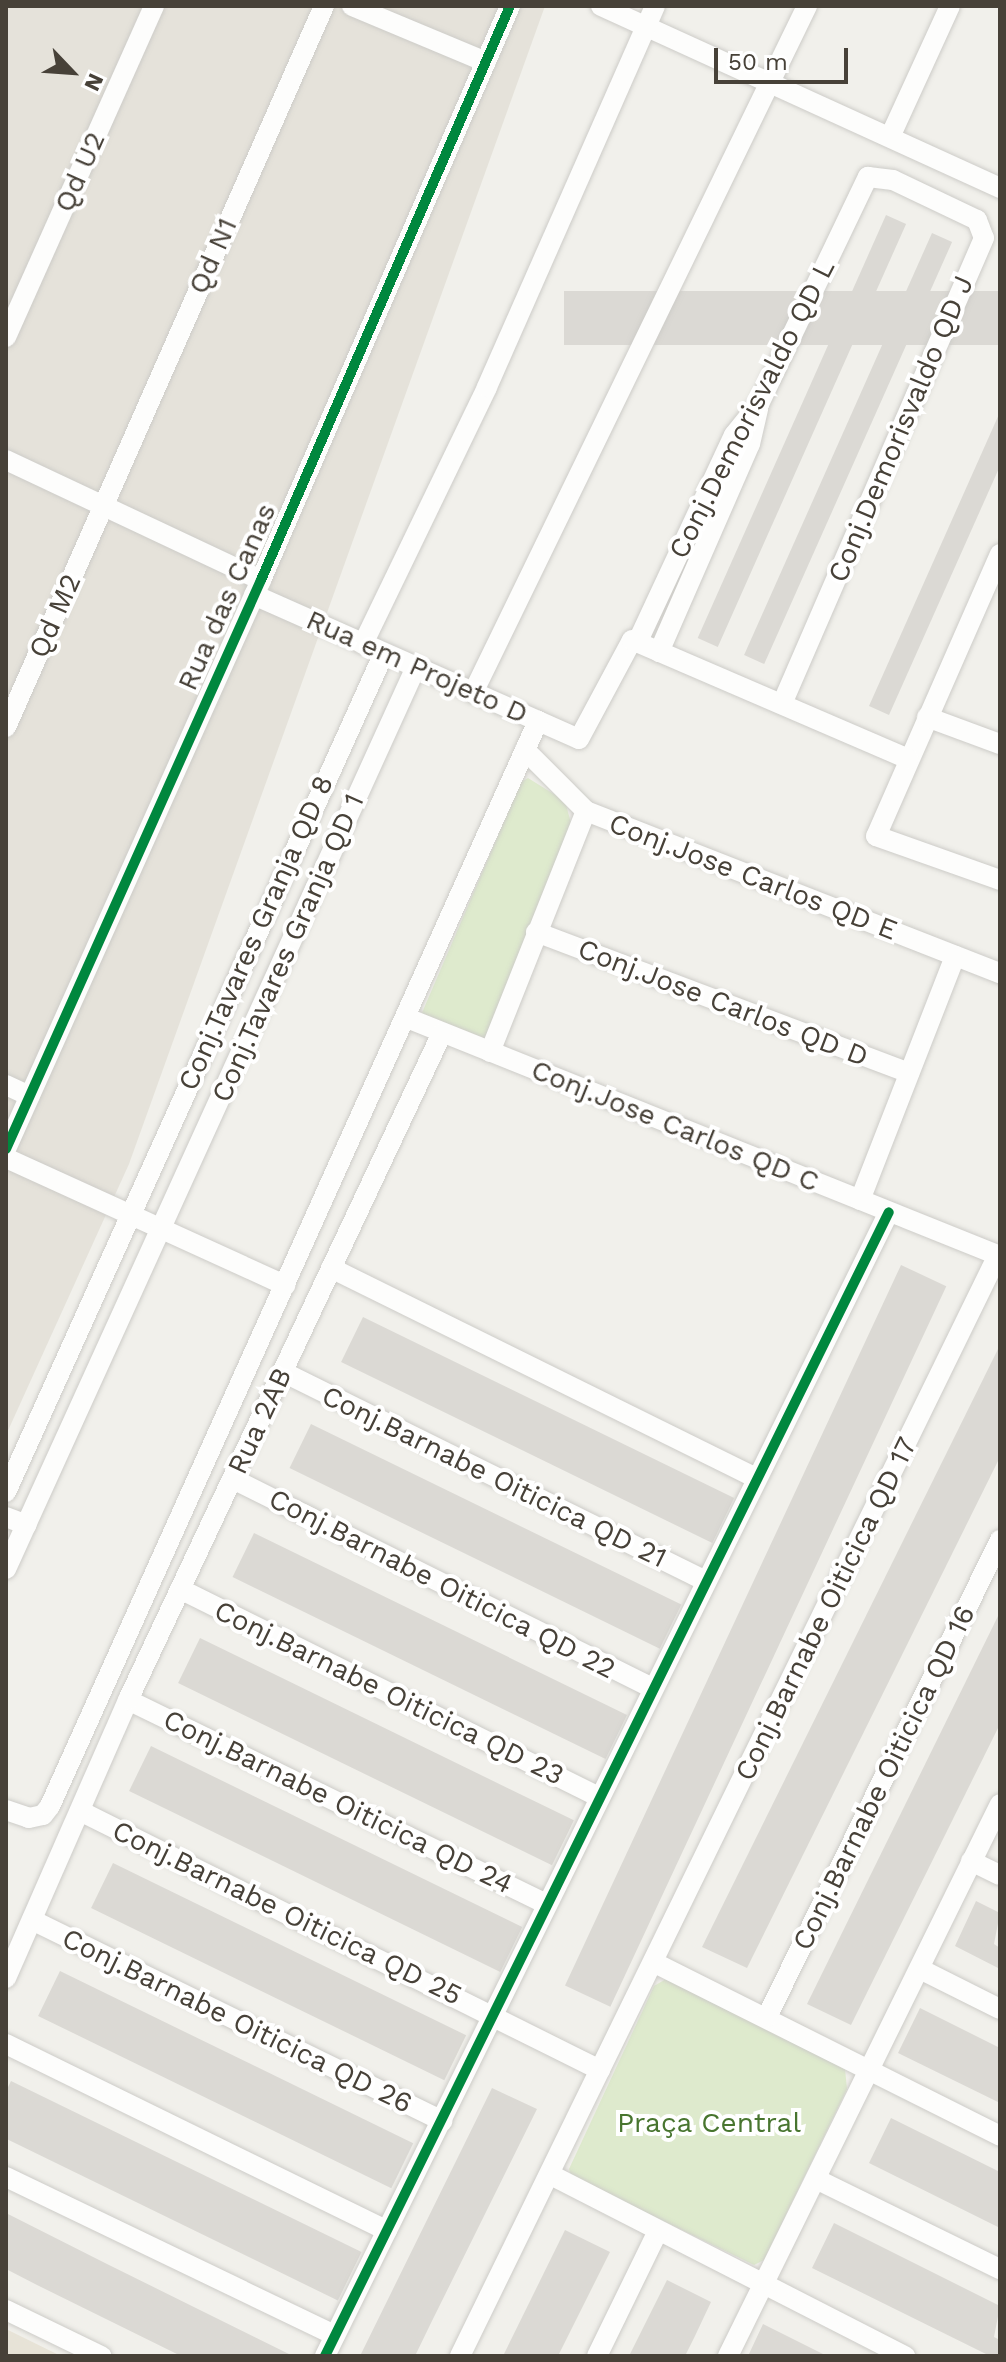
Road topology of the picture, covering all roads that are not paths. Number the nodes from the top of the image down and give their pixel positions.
1 (154, 6) edge
2 (324, 6) edge
3 (352, 6) edge
4 (510, 6) edge
5 (601, 6) edge
6 (655, 6) edge
7 (807, 6) edge
8 (950, 6) edge
9 (646, 27) junction
10 (486, 62) junction
11 (772, 83) junction
12 (890, 137) junction
13 (868, 177) joint
14 (1000, 188) edge
15 (6, 337) edge
16 (759, 404) junction
17 (6, 460) edge
18 (103, 505) junction
19 (1000, 554) edge
20 (258, 588) junction
21 (991, 597) edge
22 (637, 643) junction
23 (363, 644) junction
24 (659, 652) junction
25 (384, 653) junction
26 (416, 667) junction
27 (473, 693) junction
28 (782, 704) junction
29 (927, 717) junction
30 (538, 721) junction
31 (6, 727) edge
32 (579, 739) joint
33 (1000, 744) edge
34 (525, 750) junction
35 (908, 759) junction
36 (586, 811) junction
37 (1000, 880) edge
38 (536, 932) junction
39 (955, 956) junction
40 (1000, 973) edge
41 (407, 1018) junction
42 (442, 1033) junction
43 (490, 1052) junction
44 (909, 1073) junction
45 (6, 1085) edge
46 (20, 1103) edge
47 (6, 1149) edge
48 (6, 1158) edge
49 (860, 1200) junction
50 (889, 1212) junction
51 (129, 1214) junction
52 (161, 1228) junction
53 (999, 1256) edge
54 (331, 1268) junction
55 (285, 1285) junction
56 (283, 1372) junction
57 (755, 1478) junction
58 (233, 1479) junction
59 (6, 1492) edge
60 (6, 1517) edge
61 (27, 1525) junction
62 (1000, 1540) edge
63 (6, 1569) edge
64 (705, 1581) junction
65 (180, 1589) junction
66 (652, 1688) junction
67 (128, 1700) junction
68 (599, 1797) junction
69 (1000, 1804) edge
70 (6, 1810) edge
71 (80, 1811) junction
72 (971, 1861) junction
73 (1000, 1875) edge
74 (547, 1904) junction
75 (32, 1920) junction
76 (655, 1963) junction
77 (920, 1969) junction
78 (6, 1978) edge
79 (1000, 2009) edge
80 (494, 2015) junction
81 (767, 2017) junction
82 (6, 2044) edge
83 (600, 2070) junction
84 (871, 2071) junction
85 (442, 2121) junction
86 (1000, 2136) edge
87 (551, 2175) junction
88 (6, 2177) edge
89 (816, 2179) junction
90 (387, 2231) junction
91 (657, 2233) junction
92 (1000, 2269) edge
93 (762, 2284) junction
94 (6, 2310) edge
95 (335, 2335) junction
96 (101, 2356) edge
97 (325, 2356) edge
98 (460, 2356) edge
99 (597, 2356) edge
100 (728, 2356) edge
101 (905, 2356) edge

1 - 15 street, Qd U2
2 - 18 street, Qd N1
3 - 10 street
4 - 10 street, Rua das Canas
5 - 9 street
6 - 9 street
7 - 11 street
8 - 12 street
9 - 11 street
9 - 23 street
10 - 20 street, Rua das Canas
11 - 12 street
11 - 27 street
12 - 14 street
13 - 16 street, Conj.Demorisvaldo QD L
13 - 28 street, Conj.Demorisvaldo QD J
16 - 22 street, Conj.Demorisvaldo QD L
16 - 24 street
17 - 18 street, Rua em Projeto D
18 - 20 street, Rua em Projeto D
18 - 31 street, Qd M2
19 - 21 street
20 - 23 street, Rua em Projeto D
20 - 46 street, Rua das Canas
21 - 29 street
22 - 24 street
22 - 32 street, Conj.Demorisvaldo QD L
23 - 25 street, Rua em Projeto D
24 - 28 street
25 - 26 street, Rua em Projeto D
25 - 51 street, Conj.Tavares Granja QD 8
26 - 27 street, Rua em Projeto D
26 - 52 street, Conj.Tavares Granja QD 1
27 - 30 street, Rua em Projeto D
28 - 35 street
29 - 33 street
29 - 35 street
30 - 32 street, Rua em Projeto D
30 - 34 street
34 - 36 street, Conj.Jose Carlos QD E
34 - 41 street
35 - 37 street
36 - 38 street
36 - 39 street, Conj.Jose Carlos QD E
38 - 43 street
38 - 44 street, Conj.Jose Carlos QD D
39 - 40 street, Conj.Jose Carlos QD E
39 - 44 street
41 - 42 street, Conj.Jose Carlos QD C
41 - 55 street
42 - 43 street, Conj.Jose Carlos QD C
42 - 54 street, Rua 2AB
43 - 49 street, Conj.Jose Carlos QD C
44 - 49 street
45 - 46 street
46 - 47 street, Rua das Canas
48 - 51 street
49 - 50 street, Conj.Jose Carlos QD C
50 - 53 street, Conj.Jose Carlos QD C
50 - 57 street
51 - 52 street
51 - 59 street, Conj.Tavares Granja QD 8
52 - 55 street
52 - 61 street, Conj.Tavares Granja QD 1
53 - 76 street, Conj.Barnabe Oiticica QD 17
54 - 56 street, Rua 2AB
54 - 57 street
55 - 70 street
56 - 58 street, Rua 2AB
56 - 64 street, Conj.Barnabe Oiticica QD 21
57 - 64 street
58 - 65 street, Rua 2AB
58 - 66 street, Conj.Barnabe Oiticica QD 22
60 - 61 street
61 - 63 street, Conj.Tavares Granja QD 1
62 - 81 street, Conj.Barnabe Oiticica QD 16
64 - 66 street
65 - 67 street, Rua 2AB
65 - 68 street, Conj.Barnabe Oiticica QD 23
66 - 68 street
67 - 71 street, Rua 2AB
67 - 74 street, Conj.Barnabe Oiticica QD 24
68 - 74 street
69 - 72 street
71 - 75 street, Rua 2AB
71 - 80 street, Conj.Barnabe Oiticica QD 25
72 - 73 street
72 - 77 street
74 - 80 street
75 - 78 street, Rua 2AB
75 - 85 street, Conj.Barnabe Oiticica QD 26
76 - 81 street
76 - 83 street, Conj.Barnabe Oiticica QD 17
77 - 79 street
77 - 84 street
80 - 83 street, Conj.Barnabe Oiticica QD 25
80 - 85 street
81 - 84 street
82 - 90 street
83 - 87 street, Conj.Barnabe Oiticica QD 17
84 - 86 street
84 - 89 street
85 - 90 street
87 - 91 street
87 - 98 street, Conj.Barnabe Oiticica QD 17
88 - 95 street
89 - 92 street
89 - 93 street
90 - 95 street
91 - 93 street
91 - 99 street
93 - 100 street
93 - 101 street
94 - 96 street
95 - 97 street

